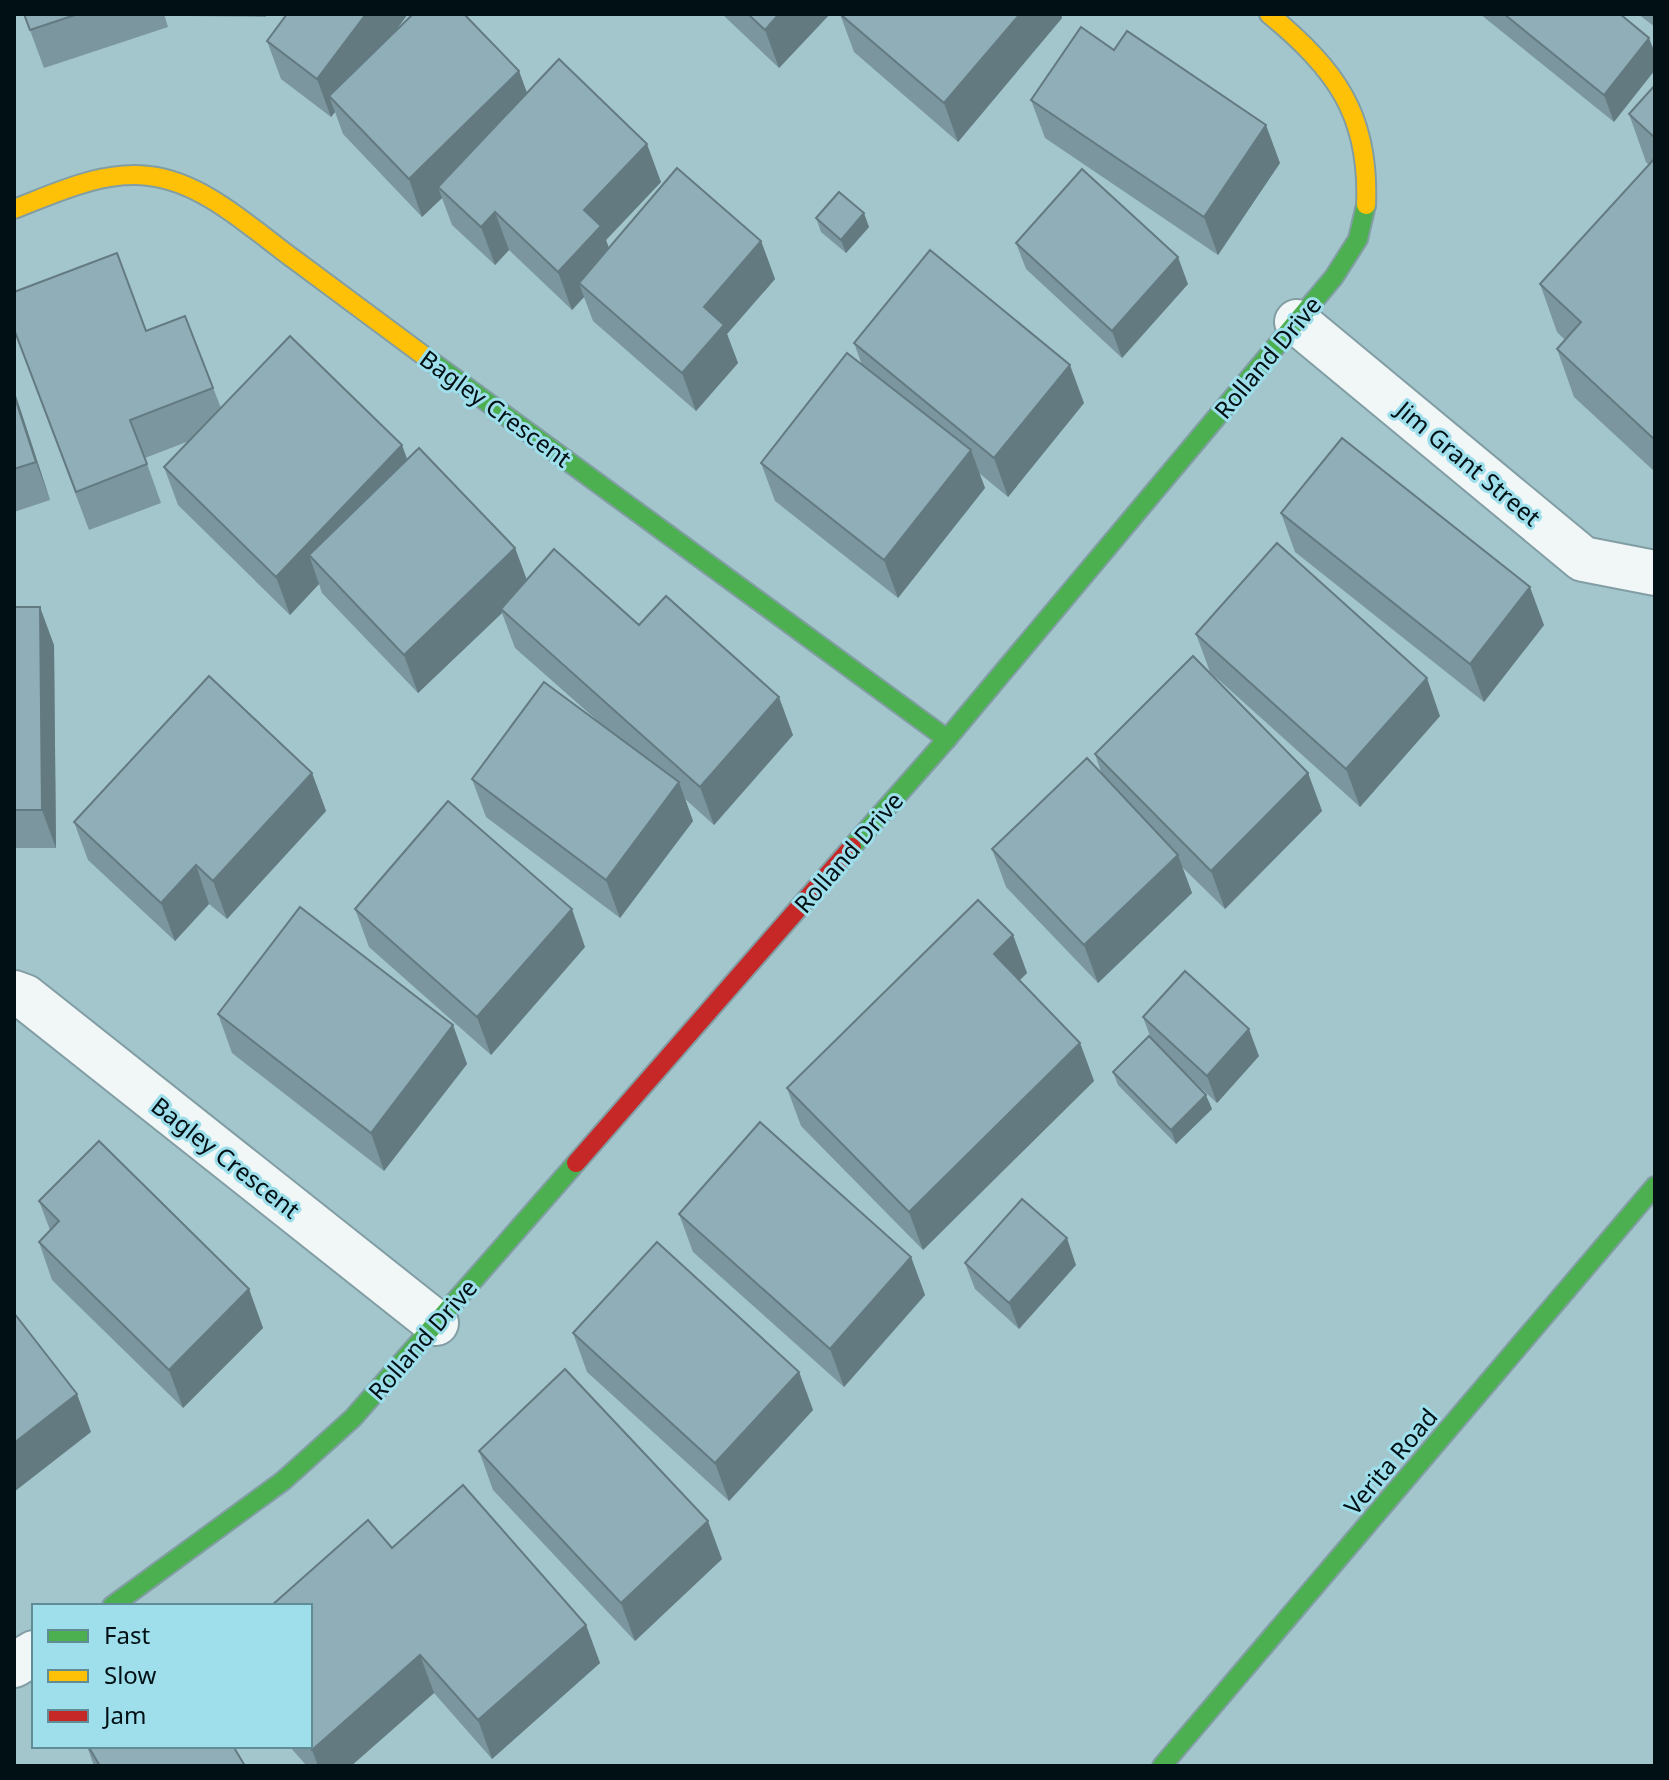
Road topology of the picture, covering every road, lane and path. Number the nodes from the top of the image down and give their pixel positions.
1 (1269, 14) edge
2 (14, 209) edge
3 (1297, 322) junction
4 (1655, 573) edge
5 (947, 739) junction
6 (14, 993) edge
7 (1655, 1186) edge
8 (436, 1323) junction
9 (115, 1604) edge
10 (32, 1654) edge
11 (14, 1665) edge
12 (1162, 1766) edge

1 - 3 street, Rolland Drive
2 - 5 street, Bagley Crescent
3 - 4 street, Jim Grant Street
3 - 5 street, Rolland Drive
5 - 8 street, Rolland Drive
6 - 8 street, Bagley Crescent
7 - 12 street, Verita Road
8 - 9 street, Rolland Drive
10 - 11 street

